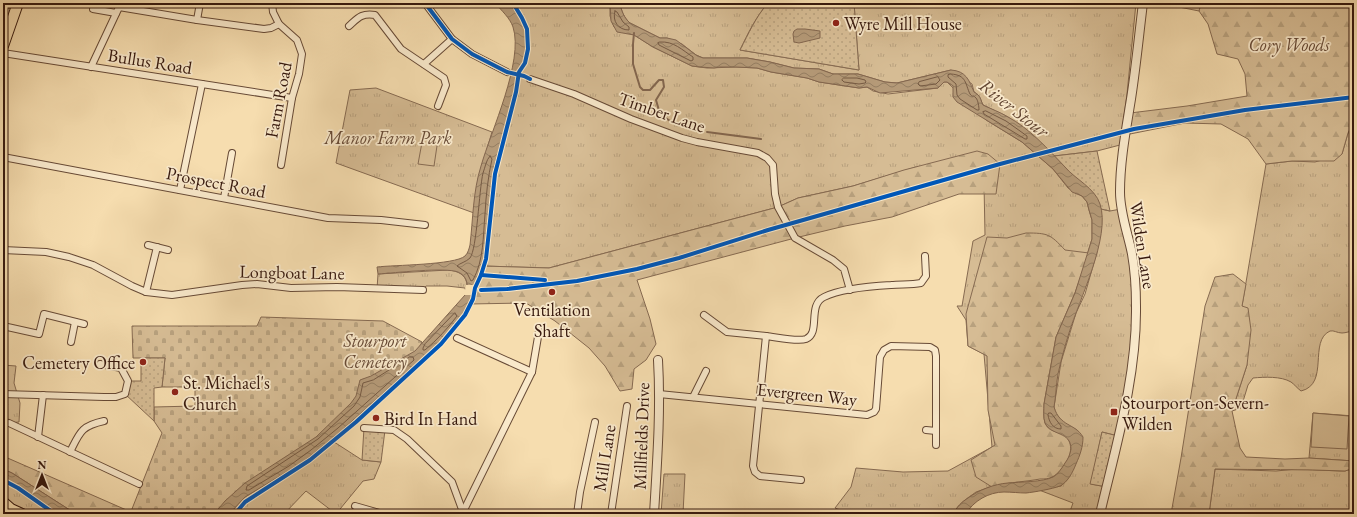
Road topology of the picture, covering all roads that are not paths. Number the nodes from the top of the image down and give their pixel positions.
1 (4, 3) edge
2 (200, 3) edge
3 (272, 3) edge
4 (425, 3) edge
5 (1143, 3) edge
6 (17, 5) edge
7 (119, 8) edge
8 (93, 9) dead end
9 (197, 20) junction
10 (279, 24) junction
11 (349, 26) dead end
12 (452, 39) junction
13 (3, 46) edge
14 (3, 53) edge
15 (424, 64) junction
16 (91, 67) junction
17 (507, 72) dead end
18 (530, 79) dead end
19 (202, 84) junction
20 (292, 98) junction
21 (438, 106) dead end
22 (232, 153) dead end
23 (3, 157) edge
24 (281, 165) dead end
25 (180, 190) junction
26 (224, 198) junction
27 (426, 225) dead end
28 (148, 245) dead end
29 (157, 247) junction
30 (3, 250) edge
31 (168, 250) dead end
32 (926, 256) dead end
33 (423, 290) dead end
34 (850, 290) junction
35 (146, 292) junction
36 (704, 315) dead end
37 (75, 322) junction
38 (84, 324) dead end
39 (3, 326) edge
40 (539, 331) dead end
41 (766, 336) junction
42 (457, 338) dead end
43 (71, 342) dead end
44 (658, 360) dead end
45 (100, 364) dead end
46 (706, 371) dead end
47 (532, 372) junction
48 (3, 394) edge
49 (659, 394) junction
50 (43, 395) junction
51 (693, 396) junction
52 (759, 404) junction
53 (627, 406) dead end
54 (104, 420) dead end
55 (595, 422) dead end
56 (10, 423) dead end
57 (364, 428) dead end
58 (926, 430) dead end
59 (936, 431) junction
60 (38, 437) junction
61 (936, 445) dead end
62 (70, 452) junction
63 (801, 480) dead end
64 (139, 484) dead end
65 (6, 505) edge
66 (355, 506) dead end
67 (462, 513) edge
68 (22, 514) edge
69 (382, 514) edge
70 (576, 514) edge
71 (610, 514) edge
72 (654, 514) edge
73 (1100, 514) edge

1 - 6 street
2 - 9 street
3 - 10 street, Farm Road
4 - 12 street
5 - 73 street, Wilden Lane
6 - 13 main road
7 - 8 street
7 - 9 street
7 - 16 street
9 - 10 street
10 - 20 street, Farm Road
11 - 15 street
12 - 15 street
12 - 17 street
14 - 16 street, Bullus Road
15 - 21 street
16 - 19 street, Bullus Road
18 - 34 street, Timber Lane
19 - 20 street, Bullus Road
19 - 25 street
20 - 24 street, Farm Road
22 - 26 street
23 - 25 street, Prospect Road
25 - 26 street, Prospect Road
26 - 27 street, Prospect Road
28 - 29 street
29 - 31 street
29 - 35 street
30 - 35 street, Longboat Lane
32 - 34 street
33 - 35 street, Longboat Lane
34 - 41 street
36 - 41 street
37 - 38 street
37 - 39 street
37 - 43 street
40 - 47 street
41 - 52 street
42 - 47 street
44 - 49 street, Millfields Drive
45 - 50 street
46 - 51 street
47 - 67 street
48 - 50 street
49 - 51 street, Evergreen Way
49 - 72 street, Millfields Drive
50 - 60 street
51 - 52 street, Evergreen Way
52 - 59 street, Evergreen Way
52 - 63 street
53 - 71 street, Mill Lane
54 - 62 street
55 - 70 street
56 - 60 street
57 - 67 street
58 - 59 street
59 - 61 street, Evergreen Way
60 - 62 street
62 - 64 street
65 - 68 main road
66 - 69 street

